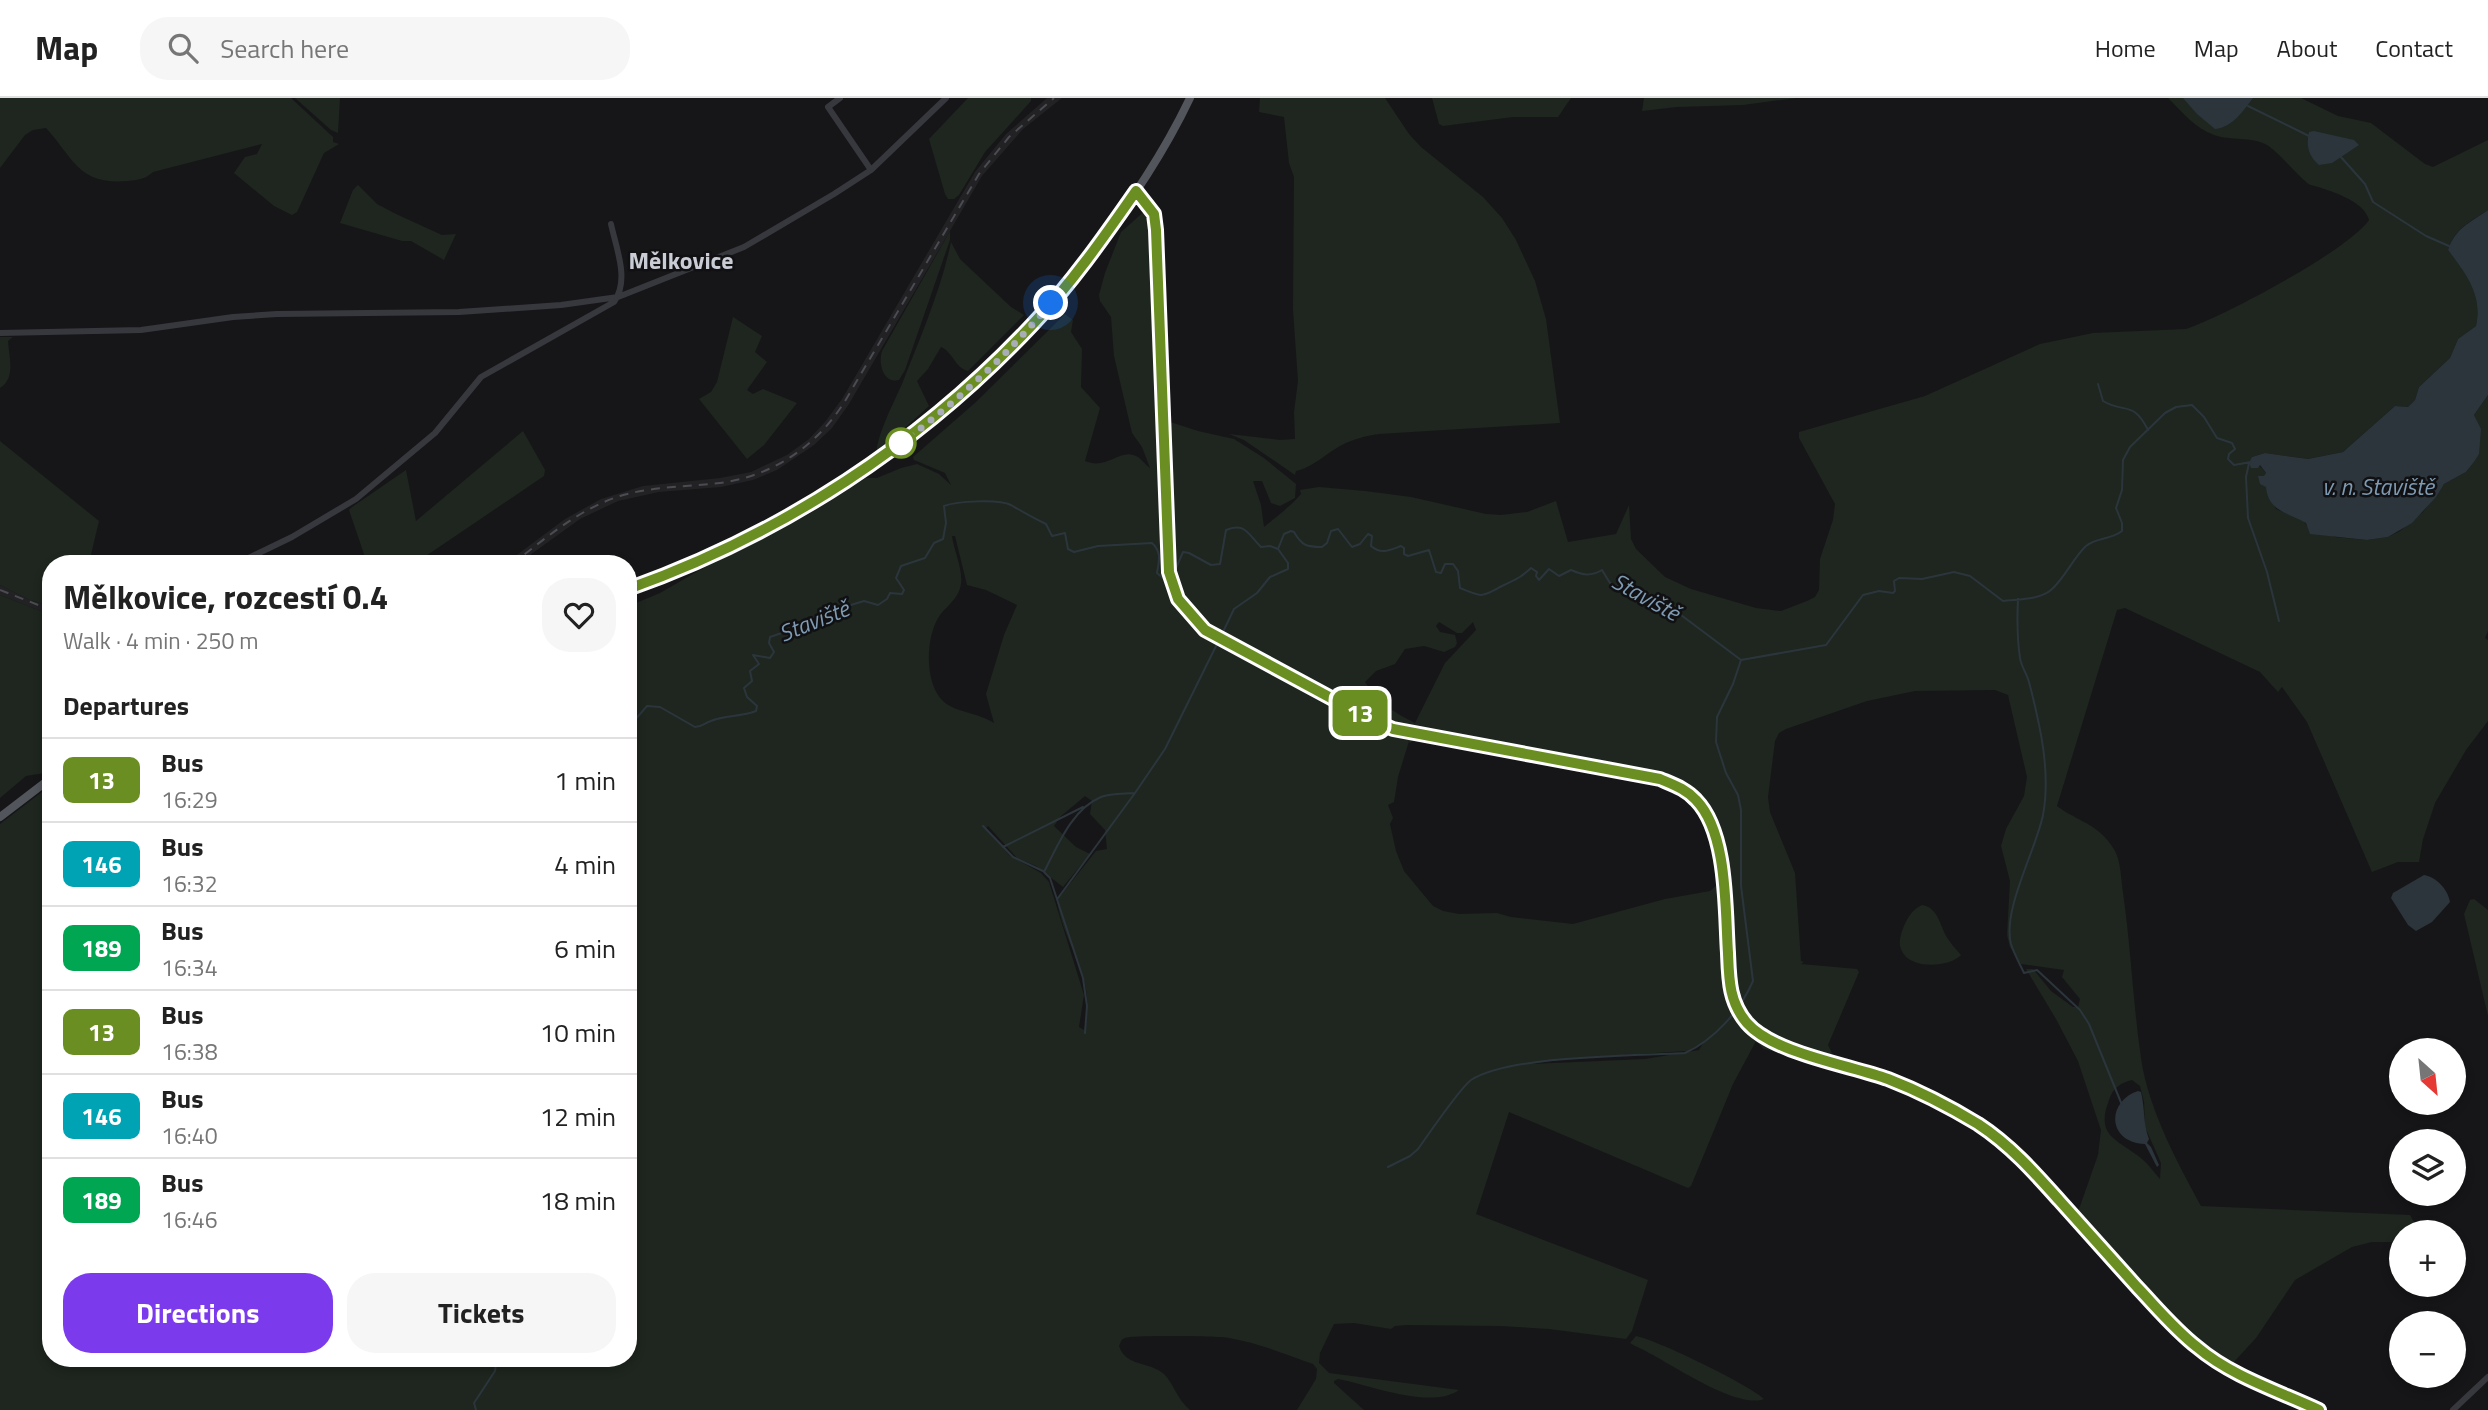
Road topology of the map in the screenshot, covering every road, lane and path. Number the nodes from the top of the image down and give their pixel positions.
1 (840, 98) edge
2 (946, 98) edge
3 (1190, 98) edge
4 (871, 170) junction
5 (1136, 191) junction
6 (611, 224) dead end
7 (618, 297) junction
8 (0, 333) edge
9 (255, 555) edge
10 (637, 585) edge
11 (42, 785) edge
12 (0, 817) edge
13 (2488, 1377) edge
14 (2319, 1410) edge
15 (2453, 1410) edge

1 - 4 street
2 - 4 street
3 - 5 main road
4 - 7 street
5 - 10 main road
5 - 14 street
6 - 7 street
7 - 8 street
7 - 9 street
11 - 12 main road
13 - 15 street

